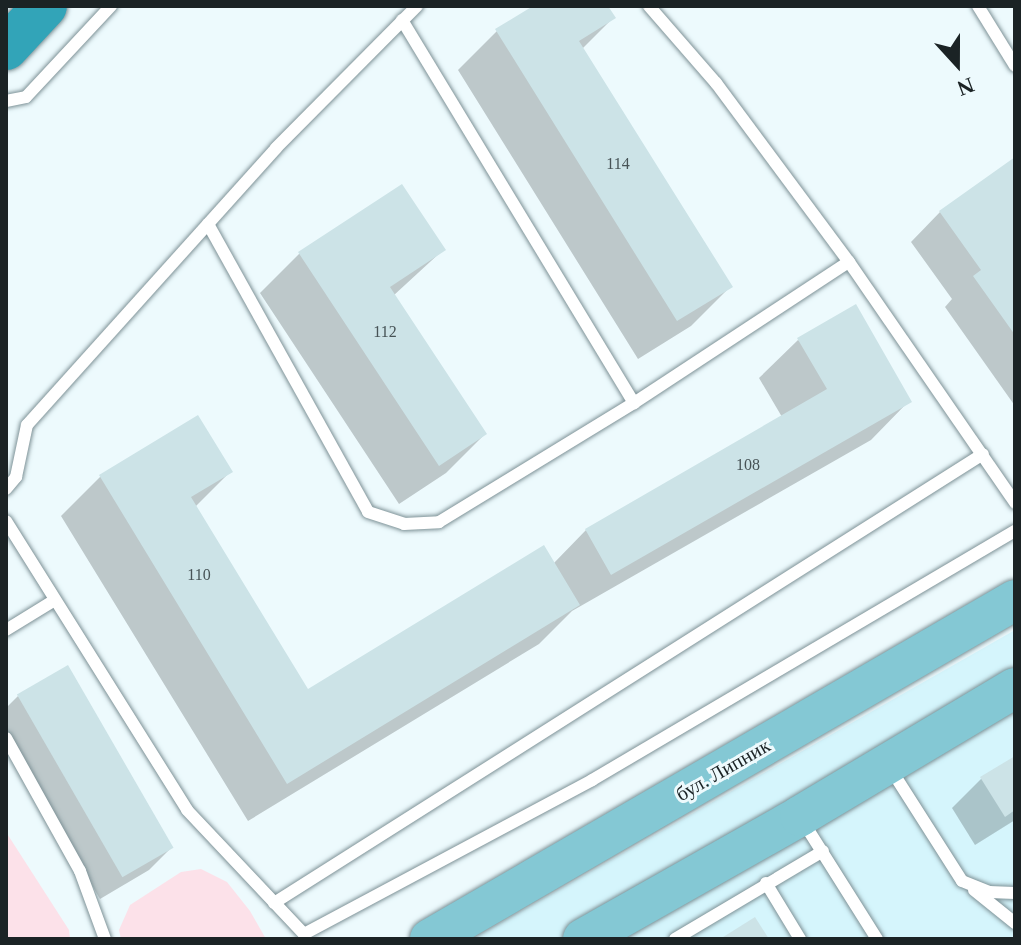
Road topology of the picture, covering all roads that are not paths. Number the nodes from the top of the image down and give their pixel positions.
1 (45, 6) edge
2 (111, 6) edge
3 (417, 6) edge
4 (649, 6) edge
5 (978, 6) edge
6 (402, 20) junction
7 (6, 48) edge
8 (1015, 66) edge
9 (6, 101) edge
10 (208, 224) junction
11 (849, 262) junction
12 (634, 403) junction
13 (983, 454) junction
14 (6, 489) edge
15 (1015, 503) edge
16 (6, 521) edge
17 (1015, 531) edge
18 (55, 600) junction
19 (1015, 600) edge
20 (6, 630) edge
21 (1015, 688) edge
22 (6, 738) edge
23 (888, 765) junction
24 (800, 816) junction
25 (823, 851) junction
26 (962, 881) junction
27 (766, 883) junction
28 (1015, 893) edge
29 (274, 903) junction
30 (1015, 923) edge
31 (308, 937) edge
32 (105, 939) edge
33 (430, 939) edge
34 (583, 939) edge
35 (675, 939) edge
36 (800, 939) edge
37 (877, 939) edge

1 - 7 highway
2 - 9 lane
3 - 6 lane
4 - 11 lane
5 - 8 lane
6 - 10 lane
6 - 12 lane
10 - 12 lane
10 - 14 lane
11 - 12 lane
11 - 13 lane
13 - 15 lane
13 - 29 lane
16 - 18 lane
17 - 31 lane
18 - 20 lane
18 - 29 lane
19 - 33 main road, бул. Липник
21 - 23 main road
22 - 32 lane
23 - 24 main road
23 - 26 lane
24 - 25 lane
24 - 34 main road
25 - 27 lane
25 - 37 lane
26 - 28 lane
26 - 30 lane
27 - 35 lane
27 - 36 lane
29 - 31 lane

